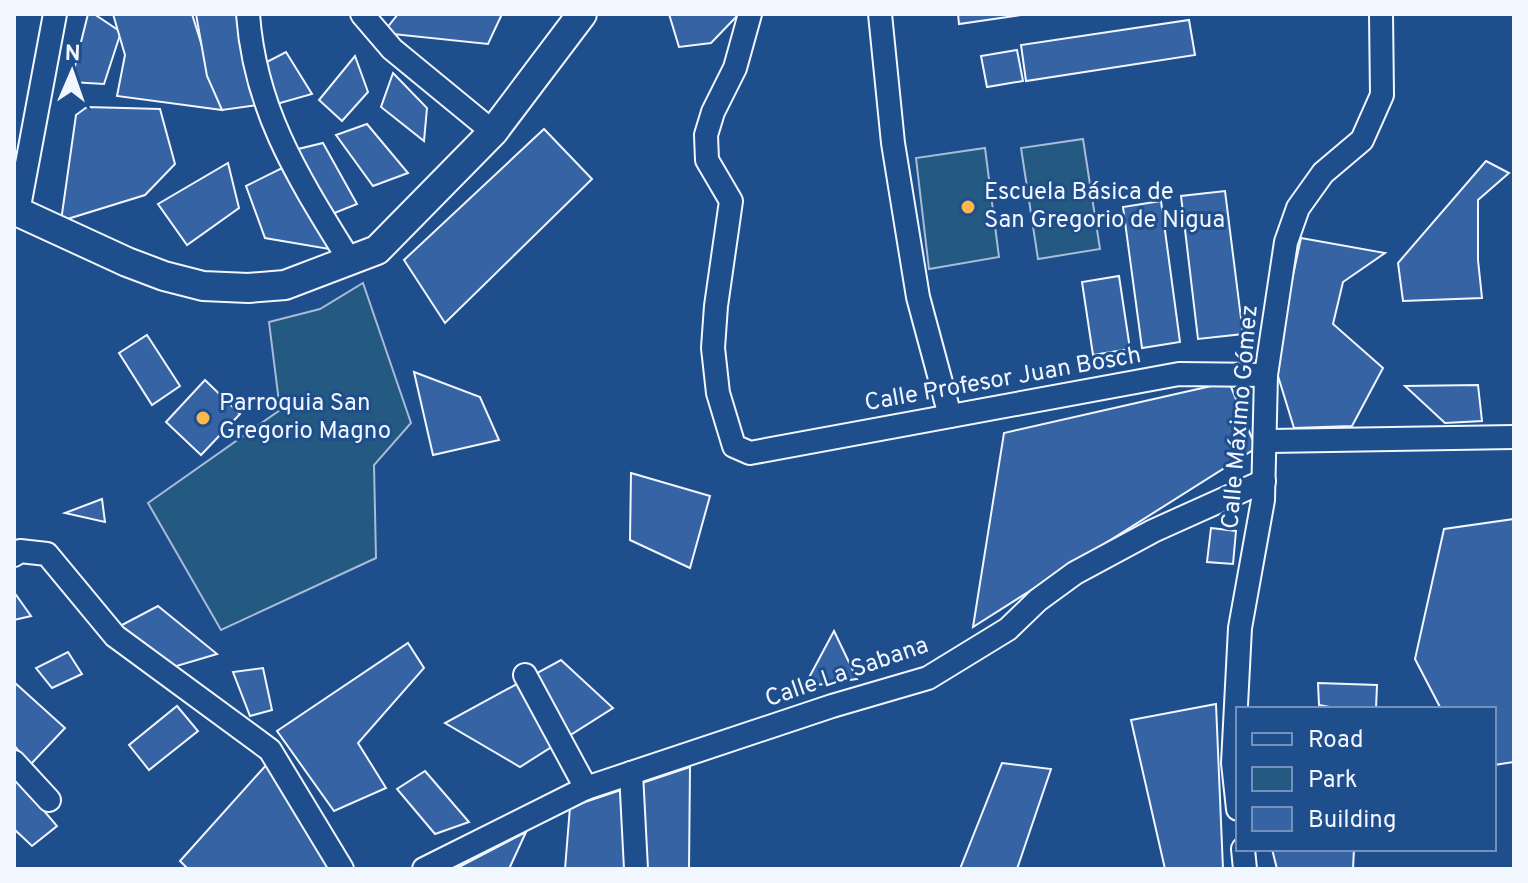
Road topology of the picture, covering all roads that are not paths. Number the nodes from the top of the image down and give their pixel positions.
1 (55, 14) edge
2 (248, 14) edge
3 (362, 14) edge
4 (582, 14) edge
5 (750, 14) edge
6 (880, 14) edge
7 (1381, 14) edge
8 (493, 132) junction
9 (16, 211) edge
10 (350, 261) junction
11 (1266, 375) junction
12 (950, 416) junction
13 (1514, 437) edge
14 (1265, 441) junction
15 (1264, 481) junction
16 (14, 555) edge
17 (525, 675) dead end
18 (14, 762) edge
19 (631, 773) junction
20 (586, 788) junction
21 (1236, 791) edge
22 (49, 800) dead end
23 (342, 869) edge
24 (424, 869) edge
25 (636, 869) edge

1 - 9 street
2 - 10 street
3 - 8 street
4 - 8 street
5 - 12 street, Calle Profesor Juan Bosch
6 - 12 street
7 - 11 street, Calle Máximo Gómez
8 - 10 street
9 - 10 street
11 - 12 street, Calle Profesor Juan Bosch
11 - 14 street, Calle Máximo Gómez
13 - 14 street
14 - 15 street, Calle Máximo Gómez
15 - 19 street, Calle La Sabana
15 - 21 street, Calle Máximo Gómez
16 - 23 street
17 - 20 street
18 - 22 street
19 - 20 street, Calle La Sabana
19 - 25 street
20 - 24 street, Calle La Sabana

